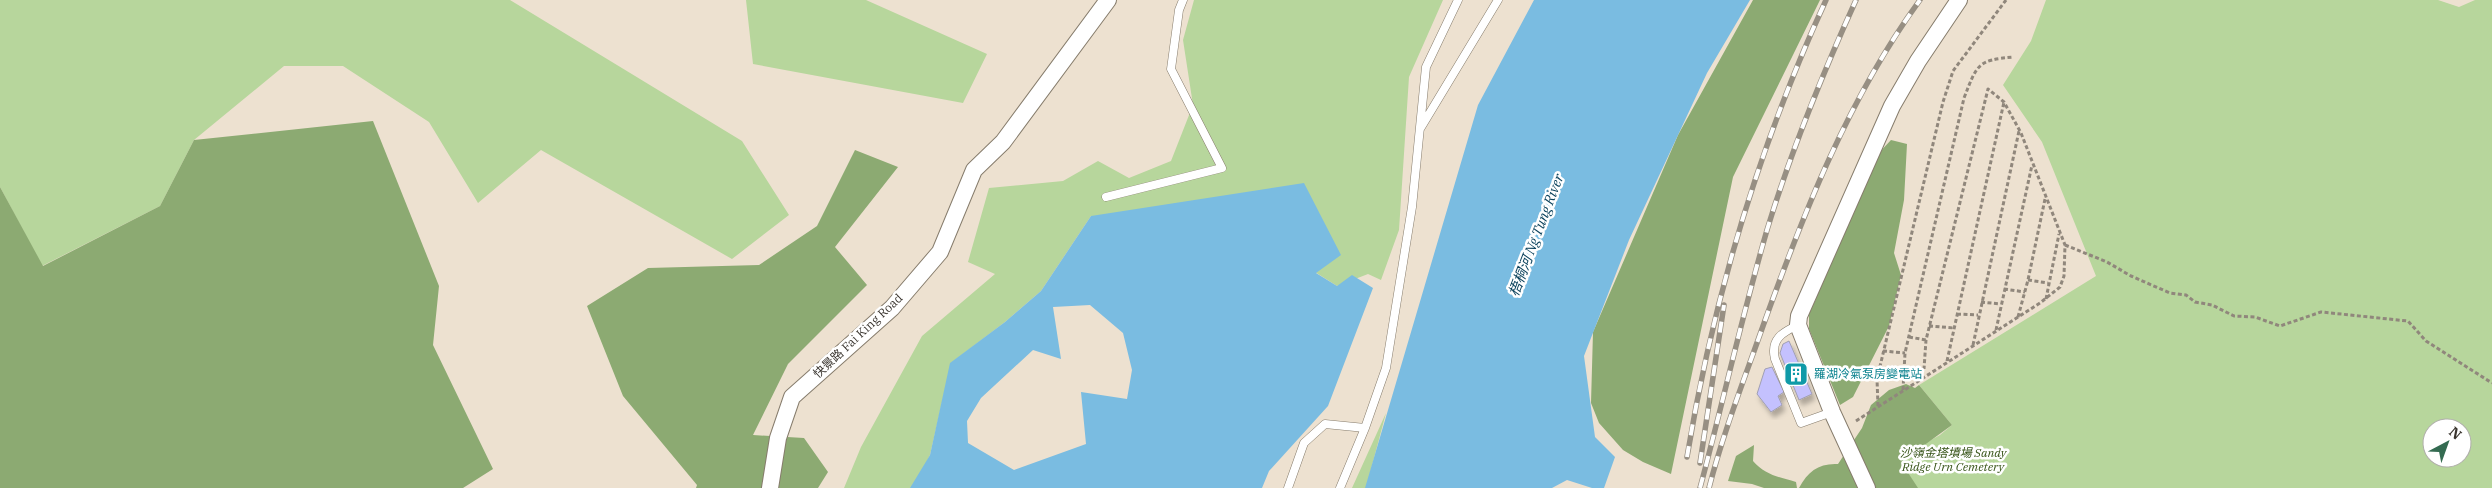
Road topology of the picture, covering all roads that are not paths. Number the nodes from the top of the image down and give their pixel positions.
1 (1108, 0) edge
2 (1183, 0) edge
3 (1458, 0) edge
4 (1498, 0) edge
5 (1959, 0) edge
6 (1419, 130) junction
7 (1106, 196) dead end
8 (1798, 324) junction
9 (1832, 412) junction
10 (1365, 428) junction
11 (1864, 481) edge
12 (770, 488) edge
13 (1288, 488) edge
14 (1340, 488) edge

1 - 12 street, 快景路 Fai King Road
2 - 7 lane
3 - 6 lane
4 - 6 lane
5 - 8 street
6 - 10 lane
8 - 9 street
8 - 9 lane
9 - 11 street
10 - 13 lane
10 - 14 lane

